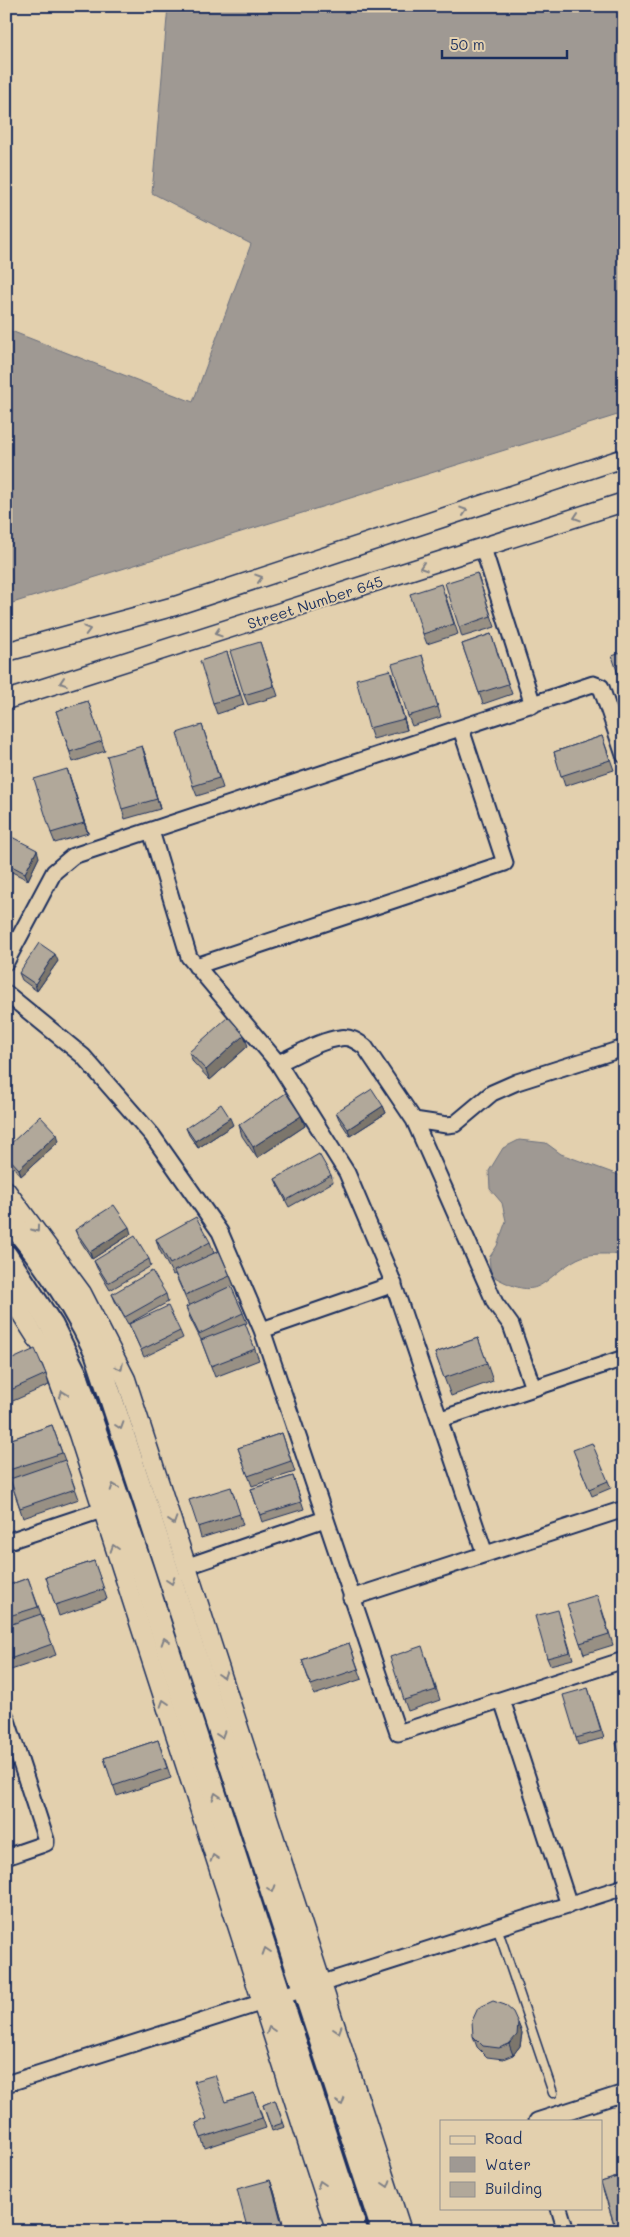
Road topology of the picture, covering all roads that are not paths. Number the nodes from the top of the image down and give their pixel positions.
1 (624, 458) edge
2 (624, 502) edge
3 (483, 548) junction
4 (6, 652) edge
5 (6, 700) edge
6 (532, 705) junction
7 (462, 729) junction
8 (624, 754) edge
9 (151, 831) junction
10 (6, 962) edge
11 (196, 966) junction
12 (6, 993) edge
13 (624, 1048) edge
14 (278, 1063) junction
15 (414, 1120) junction
16 (6, 1190) edge
17 (6, 1216) edge
18 (6, 1256) edge
19 (394, 1284) junction
20 (6, 1290) edge
21 (262, 1330) junction
22 (624, 1358) edge
23 (533, 1388) junction
24 (441, 1419) junction
25 (624, 1509) edge
26 (102, 1510) junction
27 (325, 1519) junction
28 (6, 1542) edge
29 (485, 1554) junction
30 (188, 1566) junction
31 (351, 1598) junction
32 (624, 1660) edge
33 (502, 1700) junction
34 (6, 1718) edge
35 (6, 1857) edge
36 (624, 1887) edge
37 (569, 1905) junction
38 (497, 1927) junction
39 (314, 1986) junction
40 (271, 2000) junction
41 (6, 2084) edge
42 (553, 2093) dead end
43 (624, 2093) edge
44 (540, 2120) edge
45 (560, 2210) edge
46 (336, 2231) edge
47 (356, 2231) edge
48 (384, 2231) edge
49 (402, 2231) edge
50 (566, 2231) edge

4 -> 1 street
2 -> 3 street, Street Number 645
3 -> 5 street, Street Number 645
3 - 6 street
6 - 7 street
6 - 8 street
7 - 9 street
7 - 11 street
9 - 10 street
9 - 11 street
11 - 14 street
12 - 21 street
13 - 15 street
14 - 15 street
14 - 19 street
15 - 23 street
16 -> 30 street
17 -> 39 main road
40 -> 18 main road
19 - 21 street
19 - 24 street
26 -> 20 street
21 - 27 street
22 - 23 street
23 - 24 street
24 - 29 street
25 - 29 street
26 - 28 street
40 -> 26 street
27 - 30 street
27 - 31 street
29 - 31 street
30 -> 39 street
31 - 33 street
32 - 33 street
33 - 37 street
34 - 35 street
36 - 37 street
37 - 38 street
38 - 39 street
38 - 42 lane
39 - 40 street
39 -> 48 main road
39 -> 49 street
40 - 41 street
46 -> 40 street
40 - 47 main road
43 - 44 street
45 - 50 street

